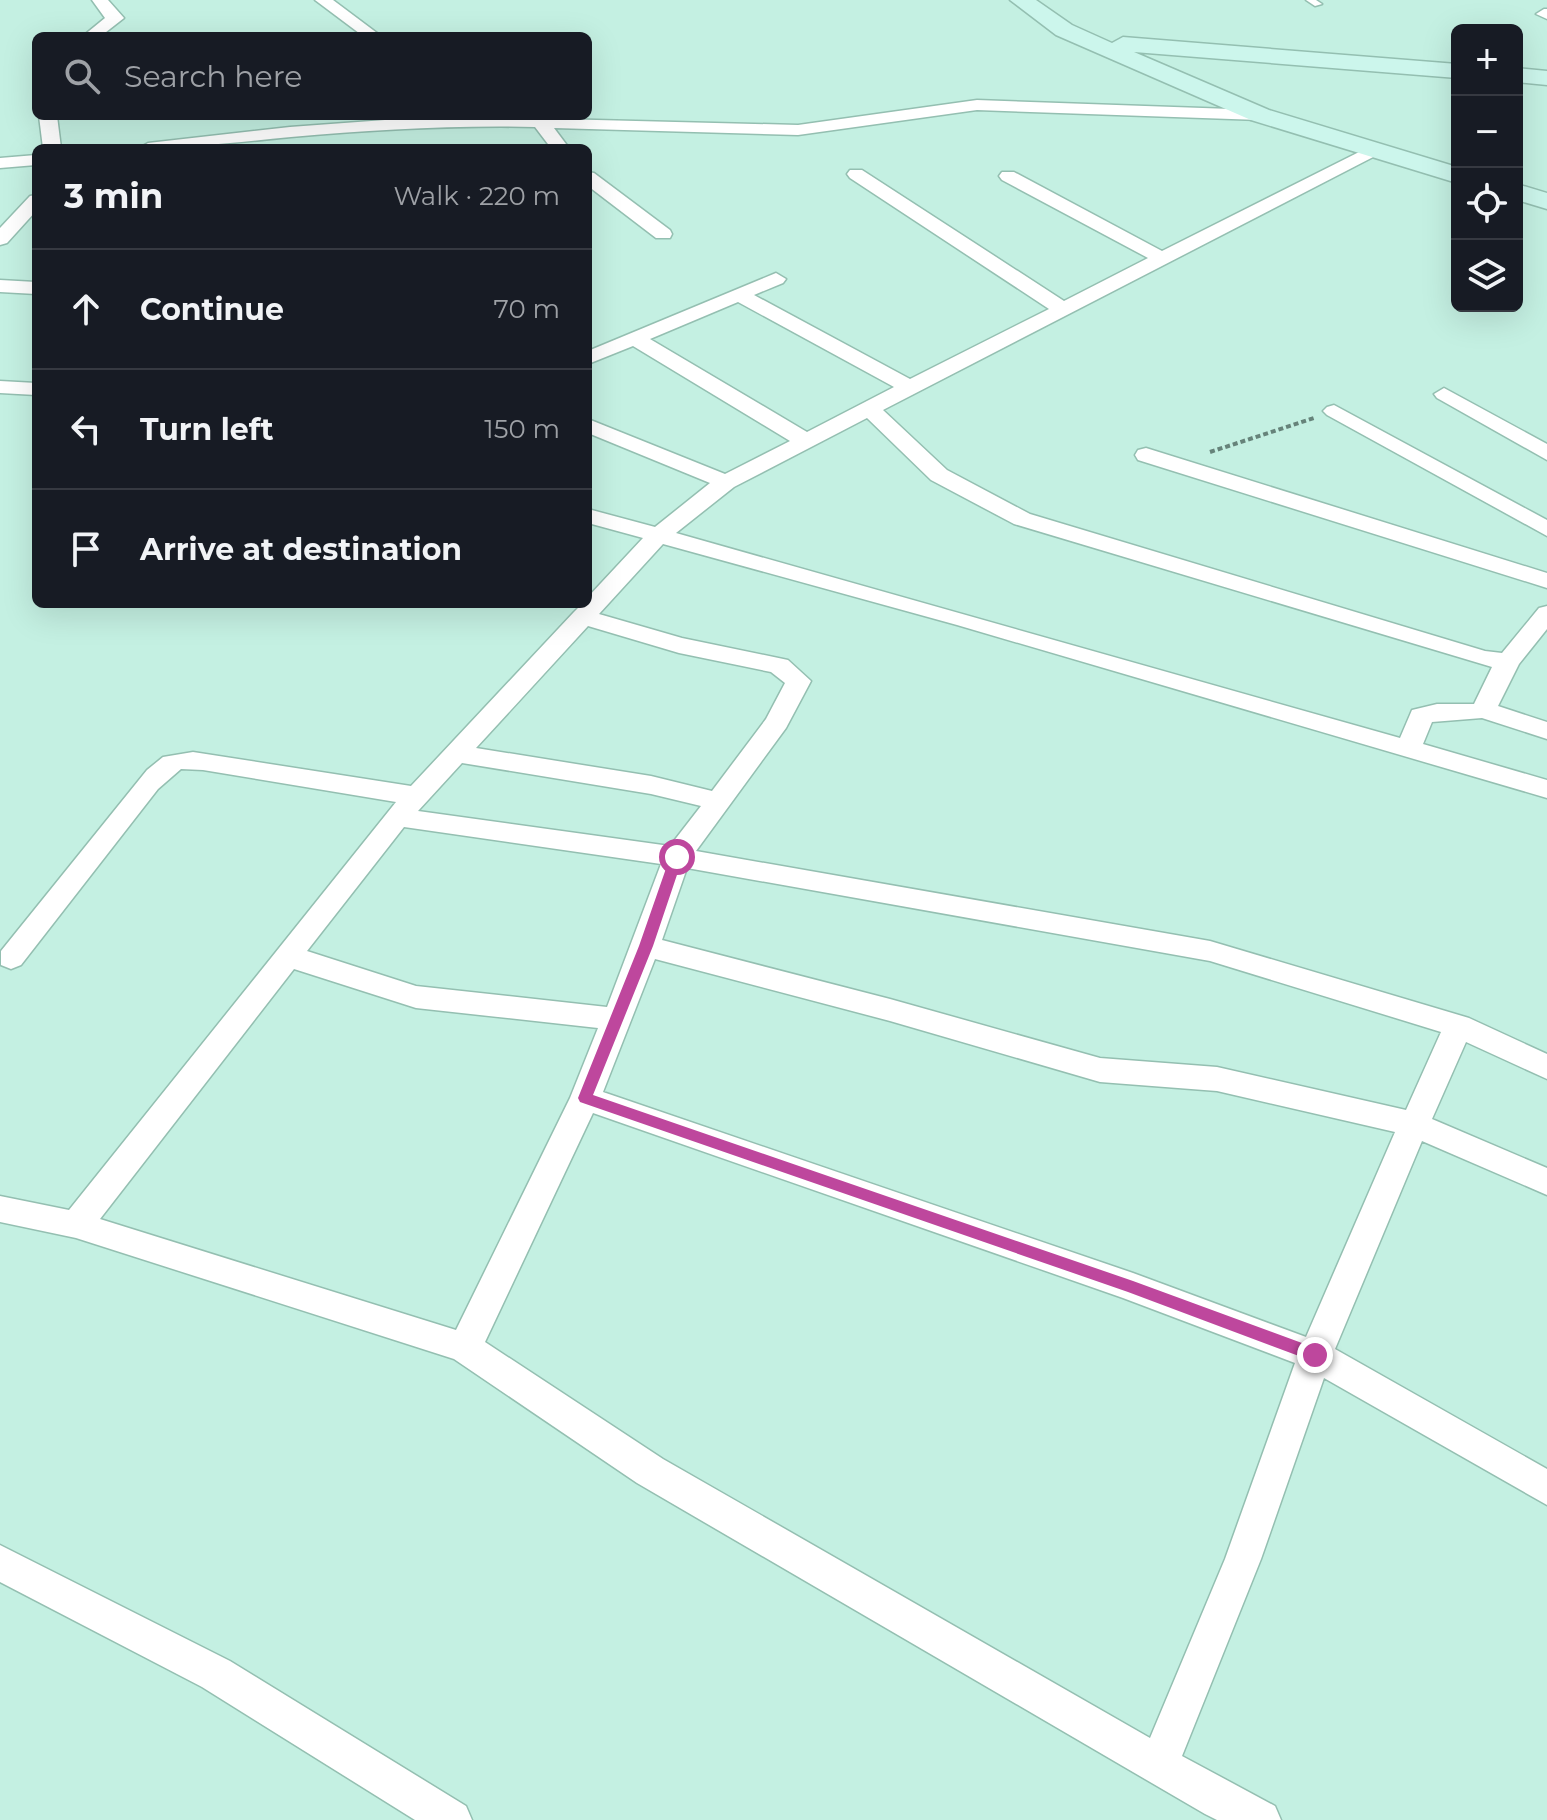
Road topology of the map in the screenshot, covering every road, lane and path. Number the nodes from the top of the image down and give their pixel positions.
1 (100, 0) edge
2 (323, 0) edge
3 (1021, 0) edge
4 (97, 32) edge
5 (367, 32) edge
6 (1084, 38) junction
7 (1451, 70) edge
8 (1523, 76) edge
9 (1547, 78) edge
10 (1260, 115) junction
11 (48, 120) edge
12 (406, 120) edge
13 (455, 120) edge
14 (540, 122) junction
15 (288, 140) edge
16 (52, 144) edge
17 (218, 144) edge
18 (557, 144) edge
19 (1373, 150) junction
20 (32, 160) edge
21 (0, 163) edge
22 (1451, 173) edge
23 (856, 174) dead end
24 (1008, 176) dead end
25 (592, 180) edge
26 (1523, 194) edge
27 (1547, 201) edge
28 (32, 204) edge
29 (663, 234) dead end
30 (0, 239) edge
31 (1164, 259) junction
32 (776, 279) dead end
33 (0, 286) edge
34 (32, 288) edge
35 (739, 295) junction
36 (1064, 310) junction
37 (635, 339) junction
38 (592, 356) edge
39 (0, 387) edge
40 (911, 388) junction
41 (32, 389) edge
42 (1444, 394) dead end
43 (870, 409) junction
44 (1334, 411) joint
45 (592, 427) edge
46 (806, 441) junction
47 (1547, 453) edge
48 (1146, 455) dead end
49 (1174, 464) junction
50 (726, 482) junction
51 (592, 517) edge
52 (1547, 529) edge
53 (658, 536) junction
54 (1547, 581) edge
55 (592, 606) edge
56 (590, 608) edge
57 (582, 617) junction
58 (1543, 625) edge
59 (1508, 661) junction
60 (1483, 710) junction
61 (1547, 731) edge
62 (1409, 747) junction
63 (458, 754) junction
64 (1547, 789) edge
65 (417, 796) junction
66 (718, 801) junction
67 (397, 817) junction
68 (677, 857) junction
69 (646, 946) junction
70 (288, 956) junction
71 (11, 958) dead end
72 (617, 1019) junction
73 (1459, 1026) junction
74 (1547, 1067) edge
75 (585, 1098) junction
76 (1414, 1124) junction
77 (1547, 1182) edge
78 (0, 1209) edge
79 (76, 1225) junction
80 (465, 1348) junction
81 (1315, 1355) junction
82 (1547, 1488) edge
83 (0, 1563) edge
84 (1159, 1764) junction
85 (452, 1820) edge
86 (1261, 1820) edge

1 - 4 street
2 - 5 street
3 - 6 street
6 - 7 street
6 - 10 street
8 - 9 street
10 - 14 street
10 - 19 street
11 - 16 street
12 - 15 street
13 - 14 street
14 - 18 street
15 - 17 street
19 - 22 street
19 - 31 street
20 - 21 street
23 - 36 street
24 - 31 street
25 - 29 street
26 - 27 street
28 - 30 street
31 - 36 street
32 - 35 street
33 - 34 street
35 - 37 street
35 - 40 street
36 - 40 street
37 - 38 street
37 - 46 street
39 - 41 street
40 - 43 street
42 - 47 street
43 - 46 street
43 - 59 street
44 - 49 path
44 - 52 street
45 - 50 street
46 - 50 street
48 - 49 street
49 - 54 street
50 - 53 street
51 - 53 street
53 - 55 street
53 - 62 street
56 - 57 street
57 - 63 street
57 - 66 street
58 - 59 street
59 - 60 street
60 - 61 street
60 - 62 street
62 - 64 street
63 - 65 street
63 - 66 street
65 - 67 street
65 - 71 street
66 - 68 street
67 - 68 street
67 - 70 street
68 - 69 street
68 - 73 street
69 - 72 street
69 - 76 street
70 - 72 street
70 - 79 street
72 - 75 street
73 - 74 street
73 - 76 street
75 - 80 street
75 - 81 street
76 - 77 street
76 - 81 street
78 - 79 street
79 - 80 street
80 - 84 street
81 - 82 street
81 - 84 street
83 - 85 street
84 - 86 street

